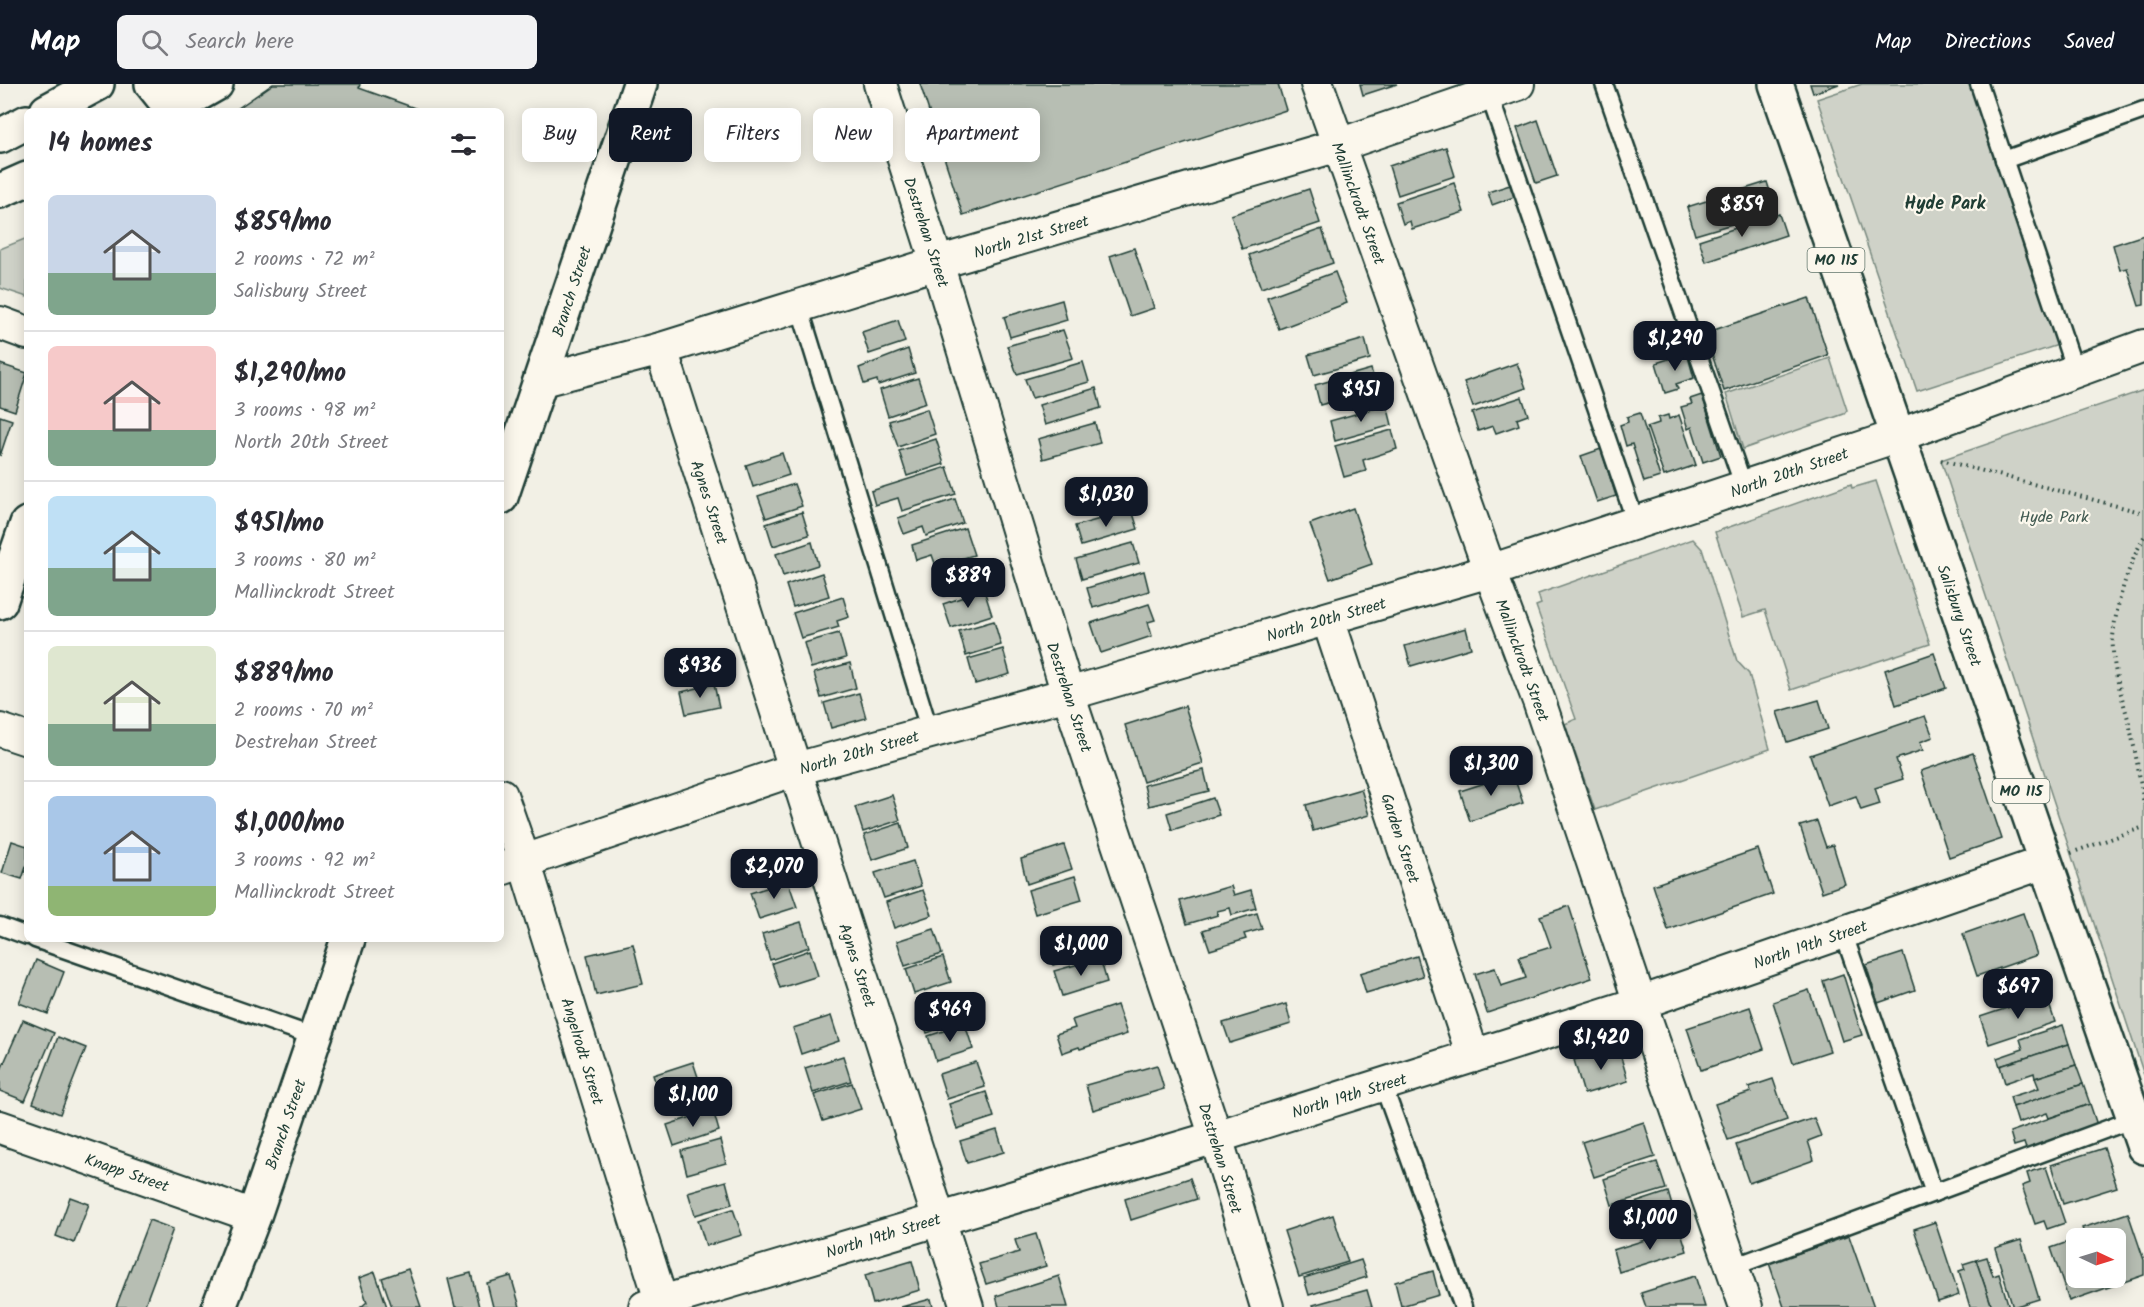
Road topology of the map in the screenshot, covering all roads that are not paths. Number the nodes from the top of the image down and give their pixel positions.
1 (97, 84) edge
2 (152, 84) edge
3 (216, 84) edge
4 (640, 84) edge
5 (880, 84) edge
6 (1317, 84) edge
7 (1604, 84) edge
8 (1776, 84) edge
9 (1978, 84) edge
10 (1503, 89) edge
11 (173, 104) edge
12 (53, 108) edge
13 (2144, 110) edge
14 (24, 124) edge
15 (0, 136) edge
16 (1339, 145) junction
17 (2004, 160) junction
18 (24, 180) edge
19 (0, 190) edge
20 (937, 263) junction
21 (799, 306) junction
22 (0, 323) edge
23 (24, 332) edge
24 (2144, 346) edge
25 (661, 349) junction
26 (2075, 371) junction
27 (542, 380) junction
28 (1897, 436) junction
29 (1744, 487) junction
30 (504, 488) edge
31 (1636, 523) junction
32 (24, 536) edge
33 (1490, 571) junction
34 (0, 602) edge
35 (1328, 619) junction
36 (1068, 694) junction
37 (0, 730) edge
38 (930, 732) junction
39 (24, 738) edge
40 (796, 769) junction
41 (504, 814) edge
42 (2045, 862) junction
43 (512, 865) edge
44 (0, 926) edge
45 (1843, 932) junction
46 (24, 935) edge
47 (44, 942) edge
48 (347, 942) edge
49 (1640, 1003) junction
50 (315, 1037) junction
51 (1473, 1056) junction
52 (1383, 1085) junction
53 (0, 1127) edge
54 (2139, 1133) edge
55 (1216, 1137) junction
56 (1934, 1193) junction
57 (254, 1216) junction
58 (938, 1218) junction
59 (1733, 1267) junction
60 (656, 1305) edge
61 (219, 1307) edge
62 (967, 1307) edge
63 (1268, 1307) edge
64 (1463, 1307) edge
65 (1746, 1307) edge

1 - 12 main road
2 - 11 main road
3 - 11 main road
4 - 27 main road, Branch Street
5 - 20 street, Destrehan Street
6 - 16 street, Mallinckrodt Street
7 - 29 lane
8 - 28 main road, Salisbury Street / MO 115
9 - 17 lane
10 - 16 street, North 21st Street
10 - 31 lane
13 - 17 lane
14 - 15 main road
16 - 20 street, North 21st Street
16 - 33 street, Mallinckrodt Street
17 - 26 lane
18 - 19 main road
20 - 21 street, North 21st Street
20 - 36 street, Destrehan Street
21 - 25 street, North 21st Street
21 - 38 lane
22 - 23 street
24 - 26 street, North 20th Street
25 - 27 street, North 21st Street
25 - 40 street, Agnes Street
26 - 28 street, North 20th Street
27 - 30 main road, Branch Street
28 - 29 street, North 20th Street
28 - 42 main road, Salisbury Street / MO 115
29 - 31 street, North 20th Street
31 - 33 street, North 20th Street
32 - 34 main road
33 - 35 street, North 20th Street
33 - 49 street, Mallinckrodt Street
35 - 36 street, North 20th Street
35 - 51 street, Garden Street
36 - 38 street, North 20th Street
36 - 55 street, Destrehan Street
37 - 39 street
38 - 40 street, North 20th Street
40 - 43 street, North 20th Street
40 - 58 street, Agnes Street
41 - 43 street, Angelrodt Street
42 - 45 street, North 19th Street
42 - 54 main road, Salisbury Street / MO 115
43 - 60 street, Angelrodt Street
44 - 46 lane
45 - 49 street, North 19th Street
45 - 56 lane
47 - 50 lane
48 - 50 main road, Branch Street
49 - 51 street, North 19th Street
49 - 59 street, Mallinckrodt Street
50 - 57 main road, Branch Street
51 - 52 street, North 19th Street
52 - 55 street, North 19th Street
52 - 64 lane
53 - 57 street, Knapp Street
54 - 56 lane
55 - 58 street, North 19th Street
55 - 63 street, Destrehan Street
56 - 59 lane
57 - 61 main road, Branch Street
58 - 60 street, North 19th Street
58 - 62 street, Agnes Street
59 - 65 street, Mallinckrodt Street

